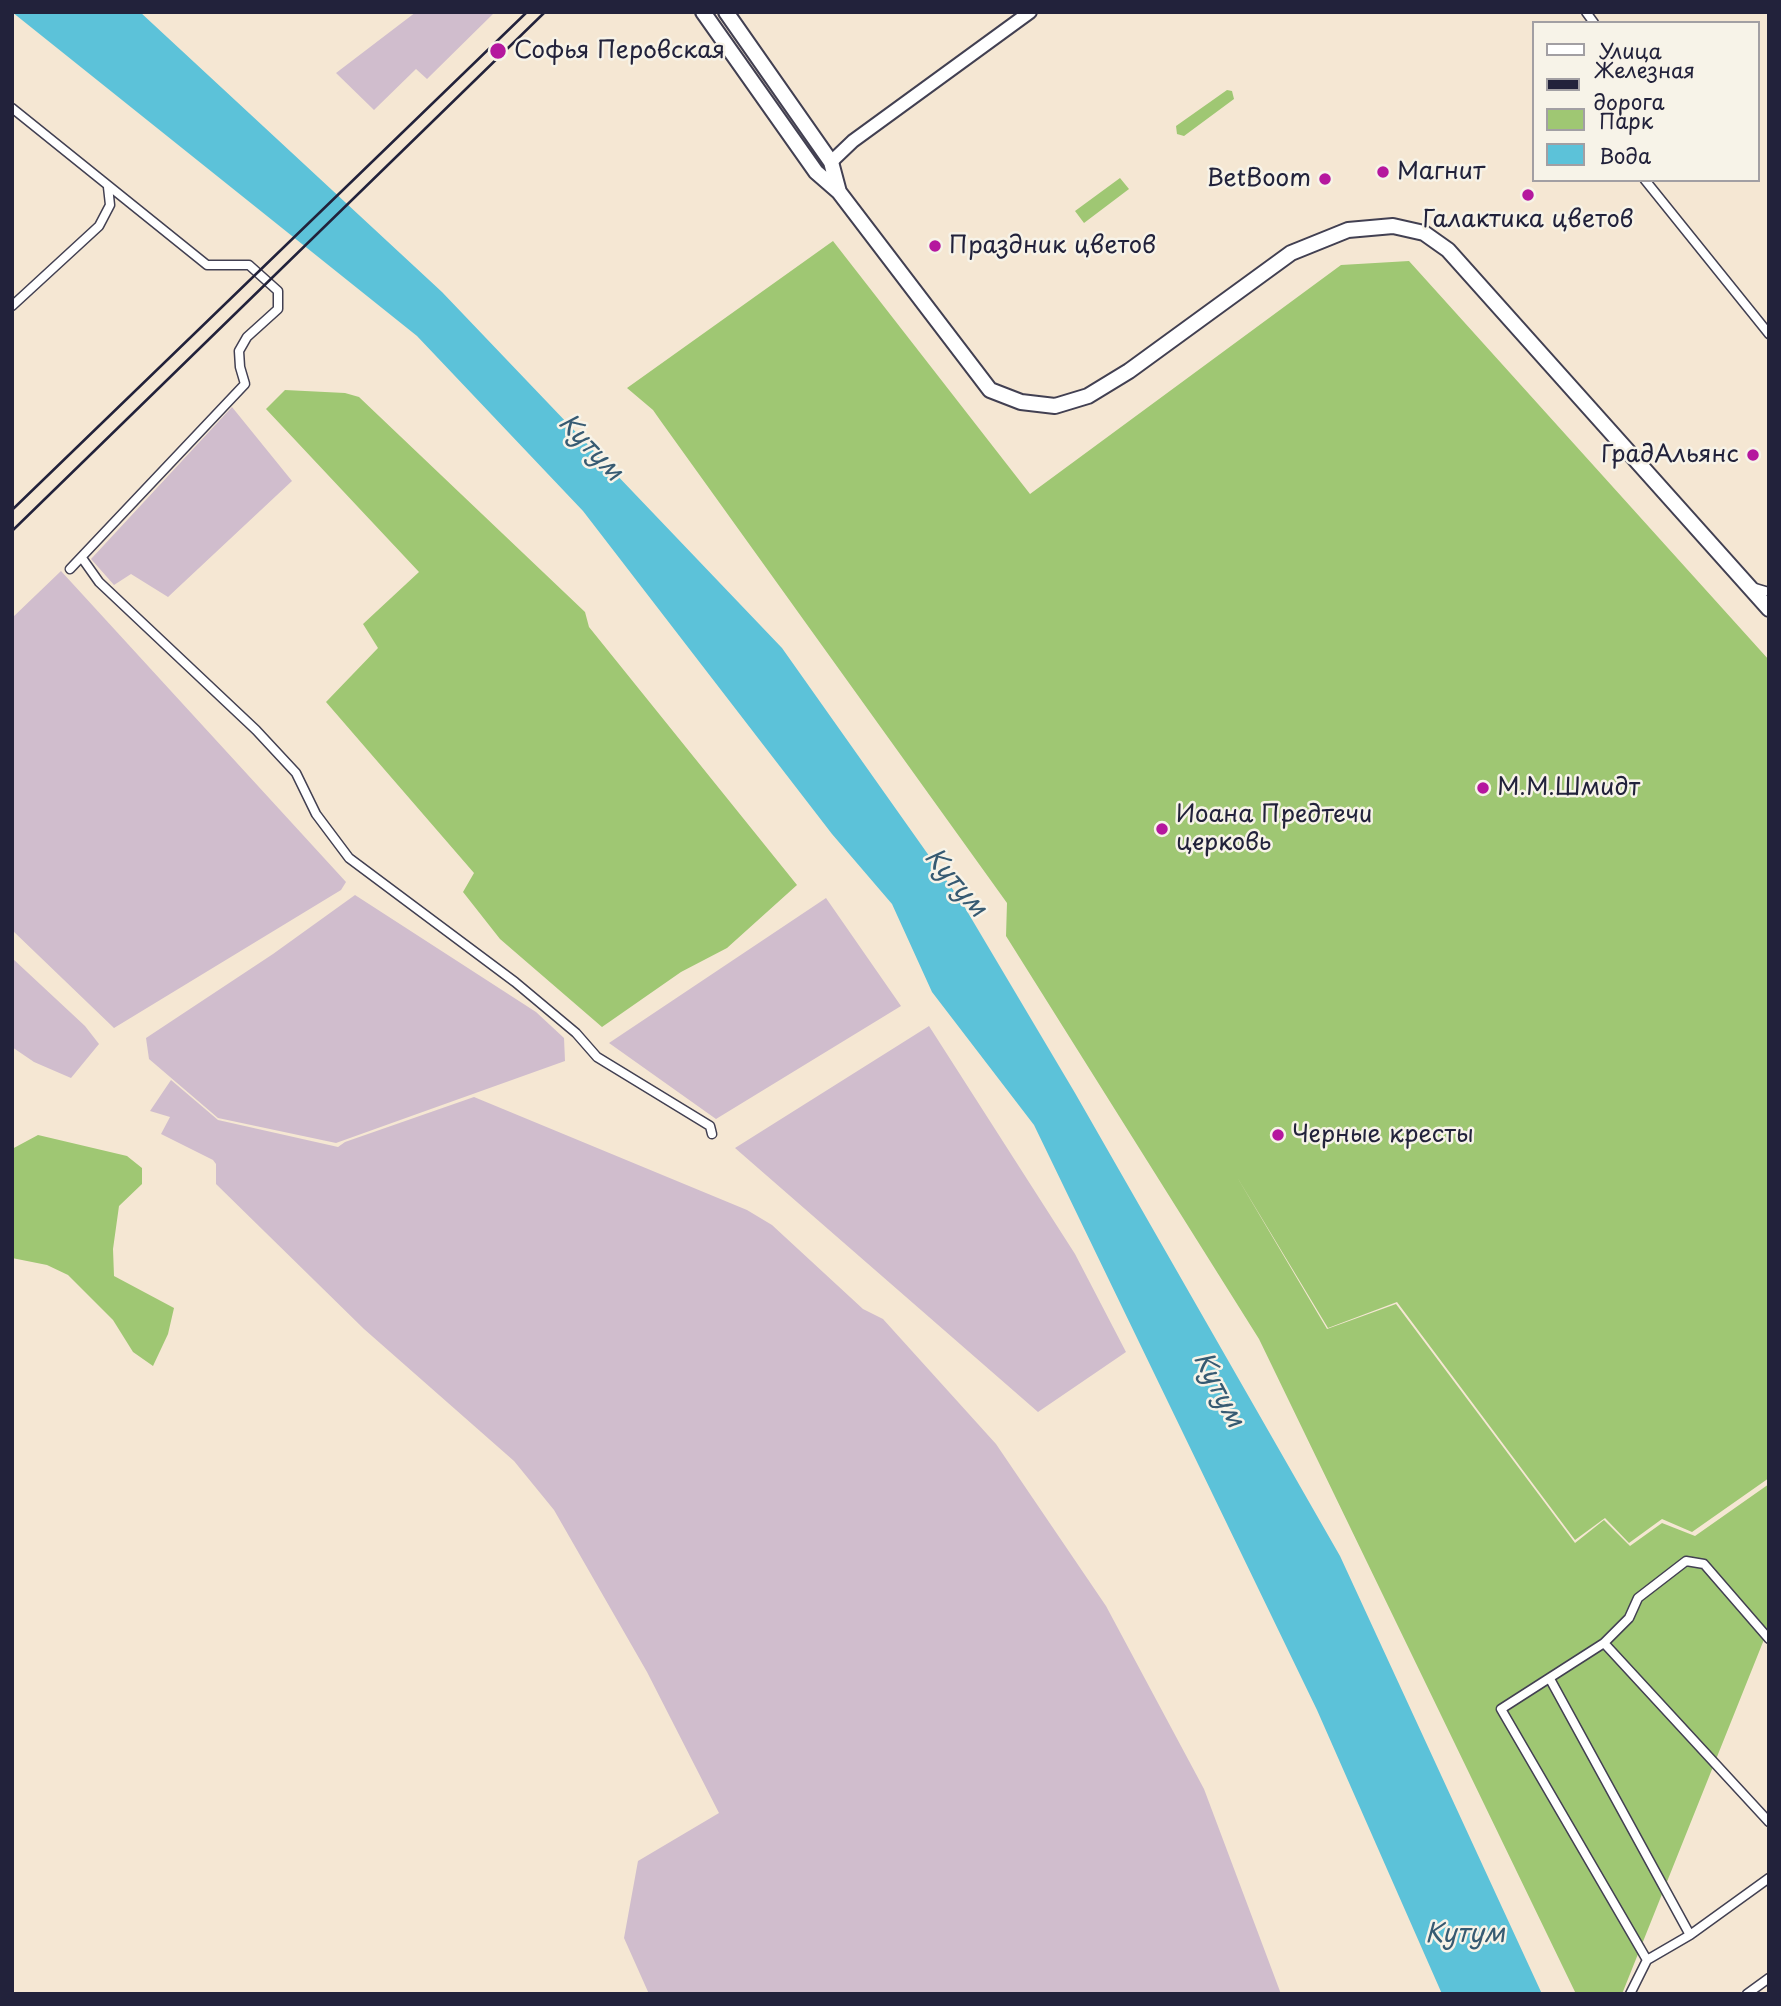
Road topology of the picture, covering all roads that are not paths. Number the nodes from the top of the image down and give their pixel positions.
1 (703, 12) edge
2 (726, 12) edge
3 (1030, 12) edge
4 (12, 108) edge
5 (831, 162) junction
6 (816, 172) junction
7 (1646, 182) edge
8 (108, 187) junction
9 (839, 192) junction
10 (12, 306) edge
11 (1769, 334) edge
12 (82, 558) junction
13 (70, 569) dead end
14 (1749, 587) junction
15 (1769, 592) edge
16 (1769, 609) edge
17 (712, 1134) dead end
18 (1769, 1639) edge
19 (1604, 1643) junction
20 (1550, 1679) junction
21 (1769, 1822) edge
22 (1769, 1878) edge
23 (1690, 1935) junction
24 (1647, 1960) junction
25 (1769, 1978) edge
26 (1630, 1994) edge
27 (1747, 1994) edge

1 - 6 main road
2 - 5 main road
3 - 5 main road
4 - 8 street
5 - 6 main road
5 - 9 main road
6 - 9 main road
7 - 11 street
8 - 10 street
8 - 12 street
9 - 14 main road
12 - 13 street
12 - 17 street
14 - 15 street
14 - 16 main road
18 - 19 street
19 - 20 street
19 - 21 street
20 - 23 street
20 - 24 street
22 - 23 street
23 - 24 street
24 - 26 street
25 - 27 street

